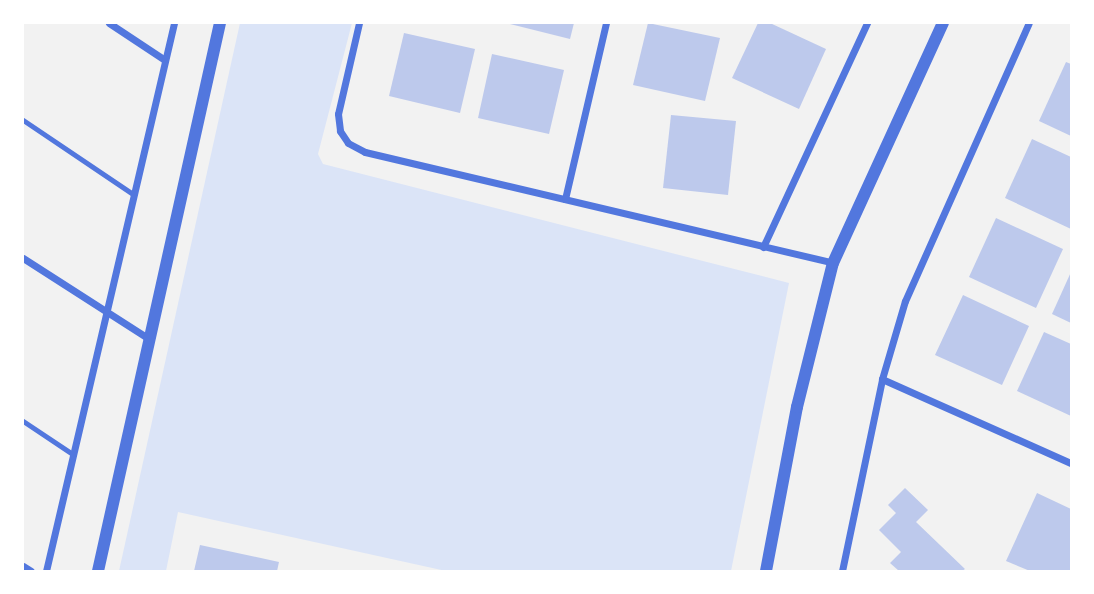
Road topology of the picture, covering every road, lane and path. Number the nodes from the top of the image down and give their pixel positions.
1 (110, 23) edge
2 (174, 23) edge
3 (220, 23) edge
4 (359, 23) edge
5 (606, 23) edge
6 (867, 23) edge
7 (943, 23) edge
8 (1029, 23) edge
9 (165, 60) junction
10 (23, 120) edge
11 (134, 195) junction
12 (565, 199) junction
13 (763, 247) junction
14 (23, 258) edge
15 (833, 263) junction
16 (107, 313) junction
17 (149, 340) junction
18 (883, 379) junction
19 (23, 421) edge
20 (74, 455) junction
21 (1071, 463) edge
22 (23, 566) edge
23 (31, 571) edge
24 (46, 571) edge
25 (98, 571) edge
26 (766, 571) edge
27 (842, 571) edge

1 - 9 street
2 - 9 street
3 - 17 street
4 - 12 street
5 - 12 street
6 - 13 street
7 - 15 street
8 - 18 street
9 - 11 street
10 - 11 lane
11 - 16 street
12 - 13 street
13 - 15 street
14 - 16 street
15 - 26 street
16 - 17 street
16 - 20 street
17 - 25 street
18 - 21 street
18 - 27 street
19 - 20 lane
20 - 24 street
22 - 23 street

